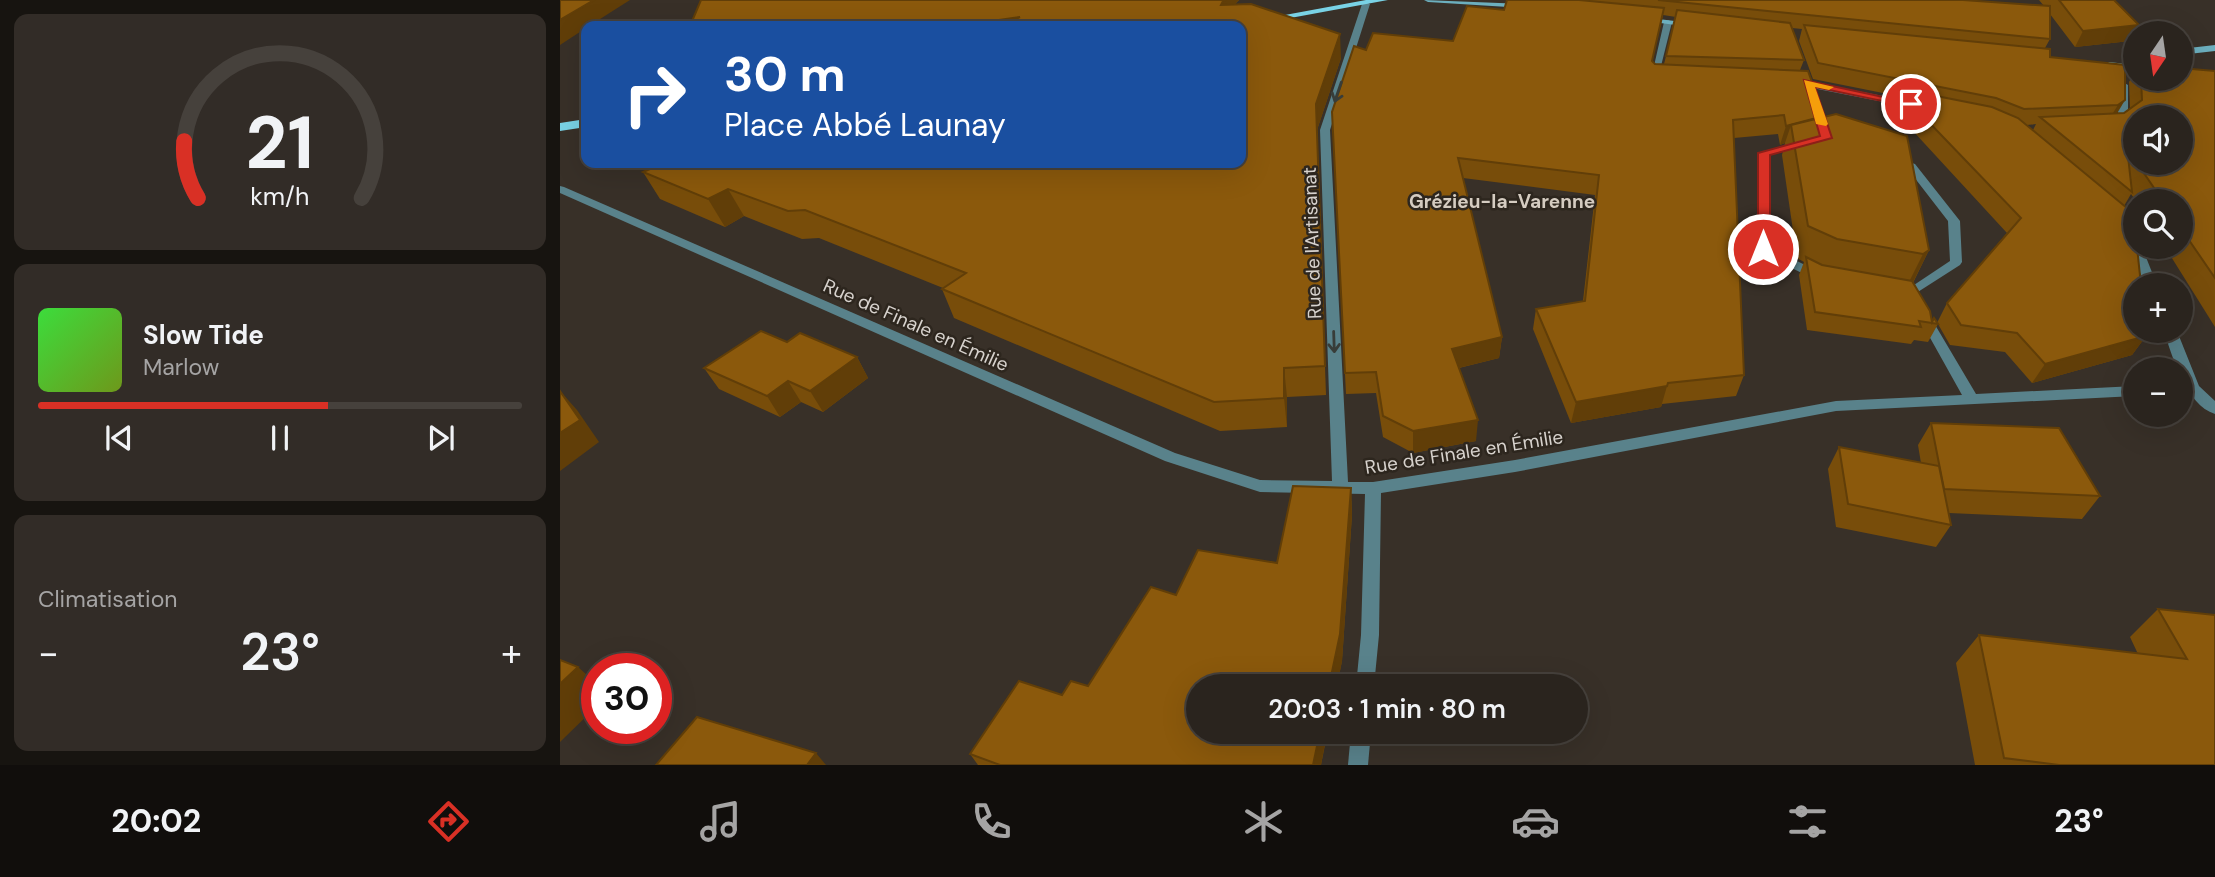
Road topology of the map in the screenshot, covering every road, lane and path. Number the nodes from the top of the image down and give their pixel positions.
1 (1383, 0) edge
2 (1428, 0) edge
3 (1366, 4) junction
4 (1530, 7) edge
5 (1640, 19) edge
6 (1668, 22) junction
7 (1246, 23) edge
8 (1695, 25) edge
9 (2215, 48) edge
10 (2193, 51) edge
11 (2097, 64) edge
12 (2123, 67) edge
13 (1804, 71) edge
14 (1667, 78) edge
15 (1783, 82) edge
16 (1808, 83) junction
17 (2123, 91) edge
18 (1812, 94) edge
19 (1924, 107) edge
20 (581, 124) edge
21 (560, 127) edge
22 (2097, 128) edge
23 (560, 189) edge
24 (1910, 293) junction
25 (2123, 392) edge
26 (2193, 392) edge
27 (1972, 399) junction
28 (2215, 409) edge
29 (1340, 487) junction
30 (1373, 488) junction
31 (1367, 674) edge
32 (1360, 744) edge
33 (1358, 765) edge

1 - 3 main road
2 - 4 street
3 - 7 main road
3 -> 29 street, Rue de l'Artisanat
5 - 6 street
6 - 8 street
6 - 14 street
9 - 10 street
11 - 12 street
13 - 16 street
15 - 16 street
16 - 18 street
16 - 19 street
17 - 22 street
20 - 21 main road
23 - 29 street, Rue de Finale en Émilie
24 - 24 street
24 - 27 street
25 - 27 street, Rue de Finale en Émilie
26 - 28 street
27 - 30 street, Rue de Finale en Émilie
29 - 30 street, Rue de Finale en Émilie
30 - 31 street
32 - 33 street

